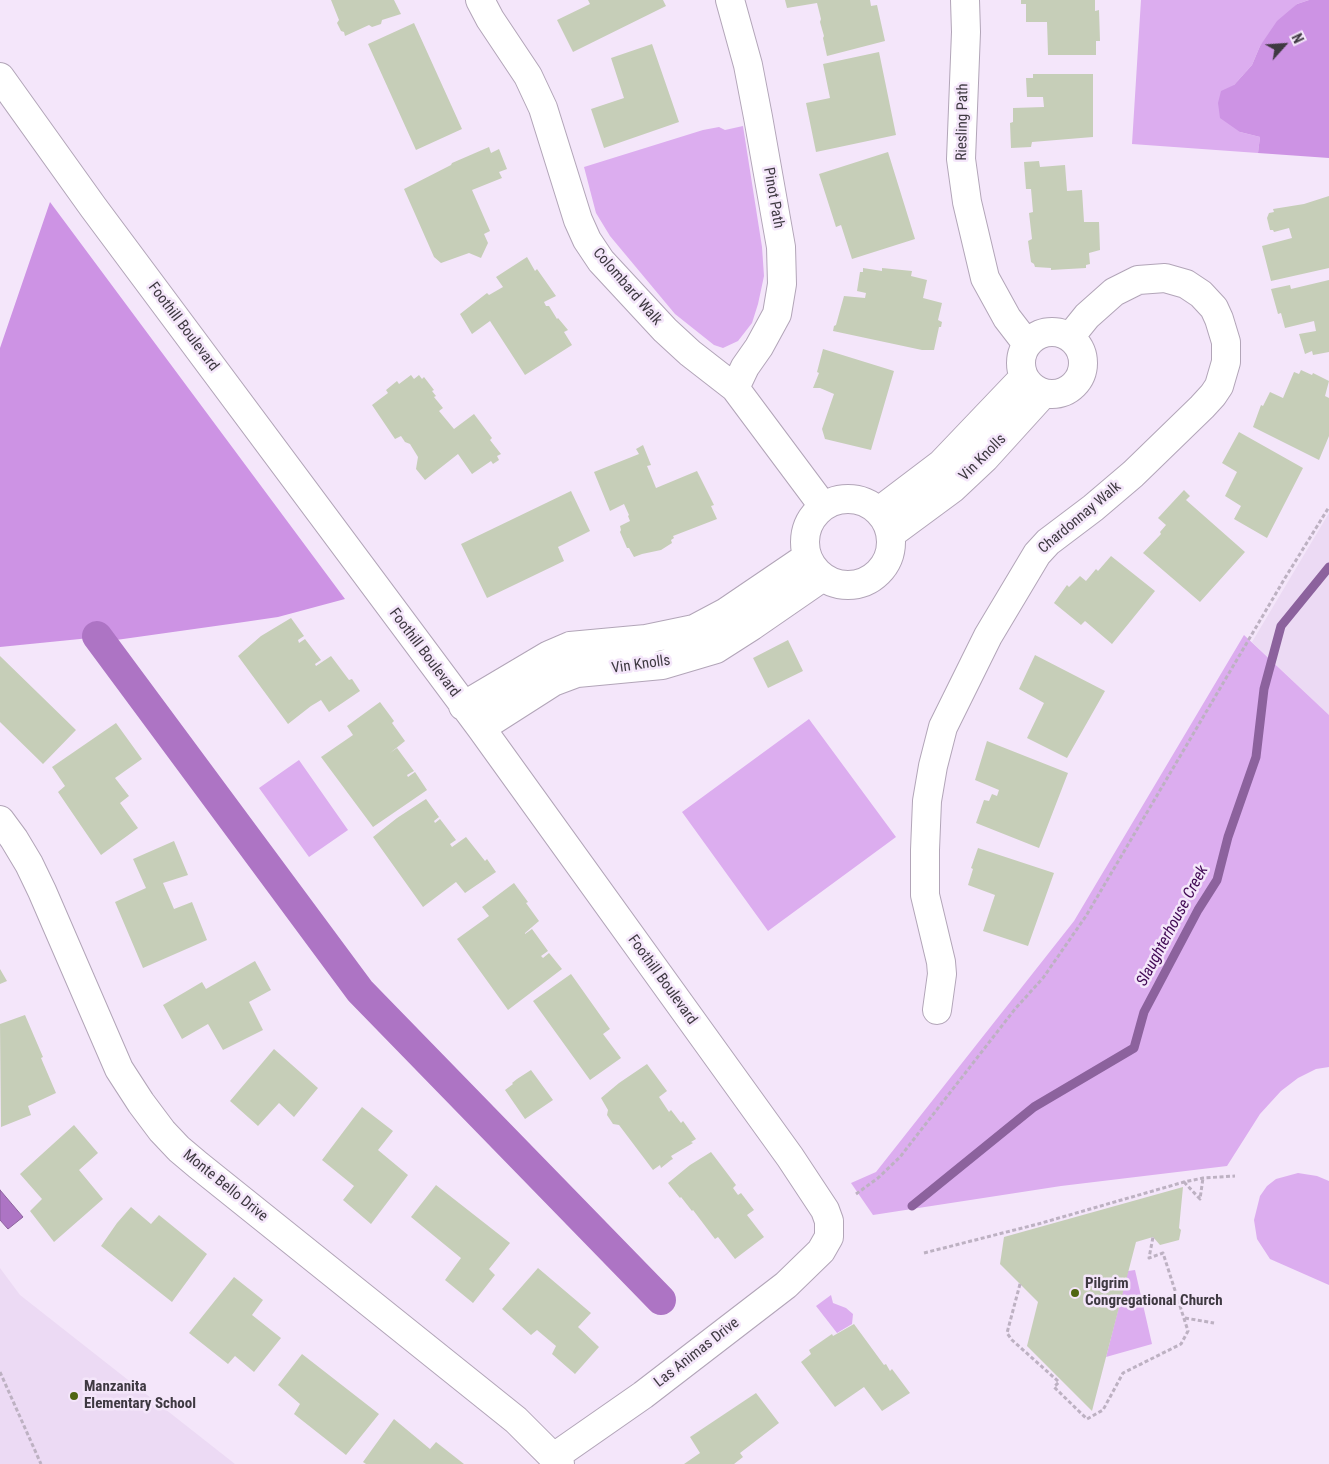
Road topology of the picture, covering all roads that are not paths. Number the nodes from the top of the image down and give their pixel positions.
1 (480, 0) edge
2 (730, 0) edge
3 (965, 0) edge
4 (0, 77) edge
5 (1070, 337) junction
6 (1027, 344) junction
7 (1034, 385) junction
8 (735, 388) junction
9 (823, 506) junction
10 (885, 523) junction
11 (815, 567) junction
12 (463, 706) junction
13 (481, 728) junction
14 (0, 820) edge
15 (937, 1010) dead end
16 (829, 1237) joint
17 (557, 1461) edge

1 - 8 street, Colombard Walk
2 - 8 street, Pinot Path
3 - 6 street, Riesling Path
4 - 12 street, Foothill Boulevard
5 - 6 street
5 - 7 street
5 - 15 street, Chardonnay Walk
6 - 7 street
7 - 10 street, Vin Knolls
8 - 9 street, Colombard Walk
9 - 10 street
9 - 11 street
10 - 11 street
11 - 12 street, Vin Knolls
11 - 13 street, Vin Knolls
12 - 13 street, Foothill Boulevard
13 - 16 street, Foothill Boulevard
14 - 17 street, Monte Bello Drive
16 - 17 street, Las Animas Drive

